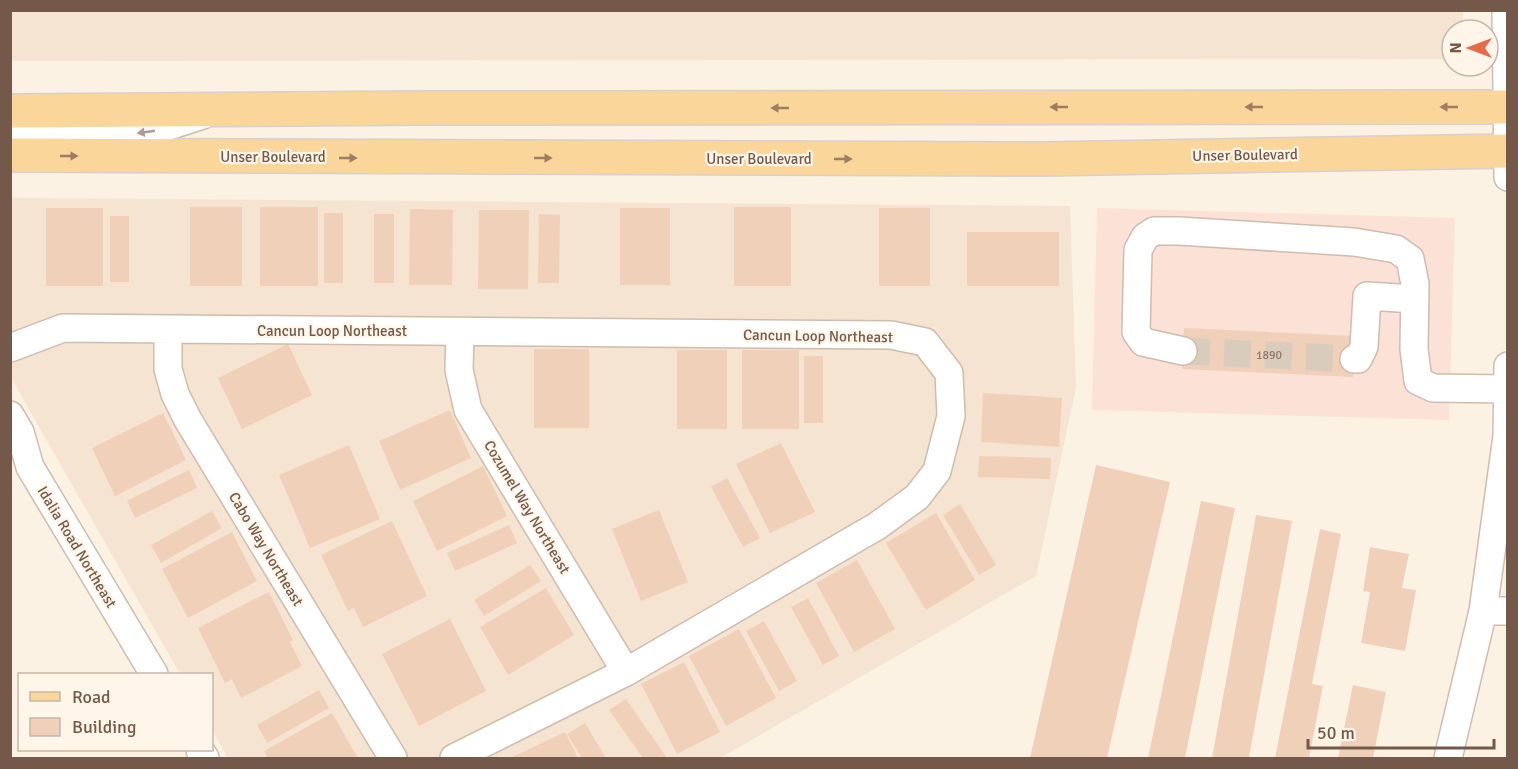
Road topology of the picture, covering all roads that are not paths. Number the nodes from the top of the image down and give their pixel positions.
1 (1506, 10) edge
2 (1507, 107) edge
3 (222, 110) junction
4 (10, 111) edge
5 (10, 134) edge
6 (1507, 152) edge
7 (10, 155) edge
8 (1508, 177) edge
9 (1415, 299) junction
10 (168, 329) junction
11 (460, 332) junction
12 (15, 346) edge
13 (1183, 351) tunnel mouth
14 (1354, 359) dead end
15 (1508, 366) edge
16 (1508, 389) edge
17 (10, 415) edge
18 (20, 460) edge
19 (1496, 611) edge
20 (626, 672) junction
21 (153, 673) edge
22 (393, 759) edge
23 (454, 759) edge
24 (1448, 759) edge

1 - 2 street
2 -> 3 main road
2 - 6 street
3 - 4 main road
3 -> 5 street
7 -> 6 main road, Unser Boulevard
6 - 8 street
9 - 13 street
9 - 14 street
9 - 16 street
10 - 11 street, Cancun Loop Northeast
10 - 12 street, Cancun Loop Northeast
10 - 22 street, Cabo Way Northeast
11 - 20 street, Cozumel Way Northeast
11 - 20 street, Cancun Loop Northeast
15 - 16 street
16 - 19 street
17 - 18 street, Idalia Road Northeast
18 - 21 street, Idalia Road Northeast
19 - 24 street
20 - 23 street, Cancun Loop Northeast

